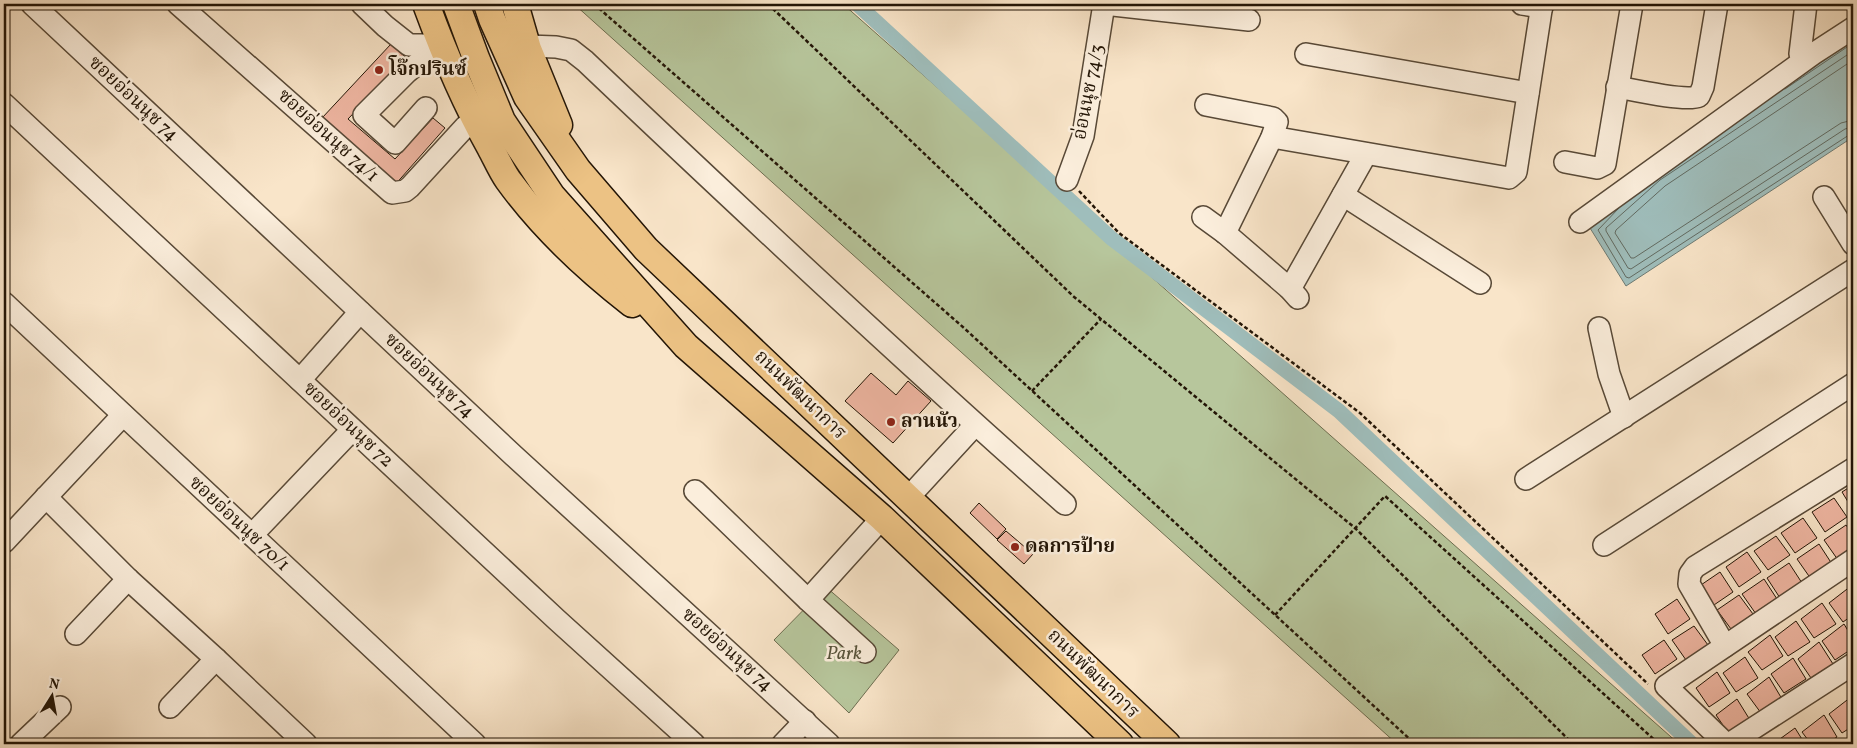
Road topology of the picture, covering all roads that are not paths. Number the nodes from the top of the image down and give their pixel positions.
1 (32, 4) edge
2 (178, 4) edge
3 (362, 4) edge
4 (426, 4) edge
5 (456, 4) edge
6 (487, 4) edge
7 (515, 4) edge
8 (1104, 4) edge
9 (1632, 4) edge
10 (1717, 4) edge
11 (1806, 4) edge
12 (1535, 5) edge
13 (1248, 20) dead end
14 (1853, 28) edge
15 (441, 44) junction
16 (527, 46) junction
17 (1306, 54) dead end
18 (1800, 54) dead end
19 (1617, 87) junction
20 (1528, 93) junction
21 (4, 104) edge
22 (1206, 105) dead end
23 (426, 108) dead end
24 (474, 120) junction
25 (1272, 137) junction
26 (1366, 154) junction
27 (1565, 162) dead end
28 (578, 170) junction
29 (1067, 180) road end
30 (1343, 194) junction
31 (1824, 197) dead end
32 (1204, 217) dead end
33 (1580, 222) dead end
34 (1225, 233) junction
35 (1853, 244) edge
36 (1853, 270) edge
37 (1480, 283) dead end
38 (4, 303) edge
39 (360, 312) junction
40 (1599, 328) dead end
41 (686, 346) junction
42 (300, 380) junction
43 (1853, 384) edge
44 (123, 415) junction
45 (1624, 417) junction
46 (976, 425) junction
47 (352, 430) junction
48 (1853, 469) edge
49 (1526, 479) dead end
50 (695, 491) dead end
51 (46, 497) junction
52 (908, 498) junction
53 (1065, 504) dead end
54 (882, 518) junction
55 (252, 535) junction
56 (4, 542) edge
57 (1604, 545) dead end
58 (1853, 560) edge
59 (128, 579) junction
60 (808, 600) junction
61 (76, 634) dead end
62 (1725, 646) junction
63 (865, 652) dead end
64 (216, 659) junction
65 (1853, 664) edge
66 (60, 707) dead end
67 (170, 707) dead end
68 (805, 721) junction
69 (21, 744) edge
70 (306, 744) edge
71 (475, 744) edge
72 (694, 744) edge
73 (783, 744) edge
74 (829, 744) edge
75 (1120, 744) edge
76 (1167, 744) edge
77 (1727, 744) edge

1 - 39 street, ซอยอ่อนนุช 74
2 - 24 street, ซอยอ่อนนุช 74/1
3 - 15 street
4 - 15 main road
5 - 41 main road, ถนนพัฒนาการ
6 - 28 main road, ถนนพัฒนาการ
7 - 16 main road
8 - 13 street
8 - 29 street, อ่อนนุช 74/3
9 - 19 street
10 - 19 street
11 - 18 street
12 - 20 street
14 - 33 street
15 - 23 street
15 - 24 main road
16 - 28 main road
16 - 46 street
17 - 20 street
19 - 27 street
20 - 26 street
21 - 42 street, ซอยอ่อนนุช 72
22 - 25 street
24 - 41 main road
25 - 26 street
25 - 34 street
26 - 30 street
28 - 52 main road, ถนนพัฒนาการ
30 - 34 street
30 - 37 street
31 - 35 street
32 - 34 street
36 - 45 street
38 - 44 street, ซอยอ่อนนุช 70/1
39 - 42 street
39 - 68 street, ซอยอ่อนนุช 74
40 - 45 street
41 - 54 main road, ถนนพัฒนาการ
42 - 47 street, ซอยอ่อนนุช 72
43 - 57 street
44 - 51 street
44 - 55 street, ซอยอ่อนนุช 70/1
45 - 49 street
46 - 52 street
46 - 53 street
47 - 55 street
47 - 72 street, ซอยอ่อนนุช 72
48 - 62 street
50 - 60 street
51 - 56 street
51 - 59 street
52 - 76 main road, ถนนพัฒนาการ
54 - 60 street
54 - 75 main road, ถนนพัฒนาการ
55 - 71 street, ซอยอ่อนนุช 70/1
58 - 62 street
59 - 61 street
59 - 64 street
60 - 63 street
62 - 77 street
64 - 67 street
64 - 70 street
65 - 77 street
66 - 69 street
68 - 73 street
68 - 74 street, ซอยอ่อนนุช 74

